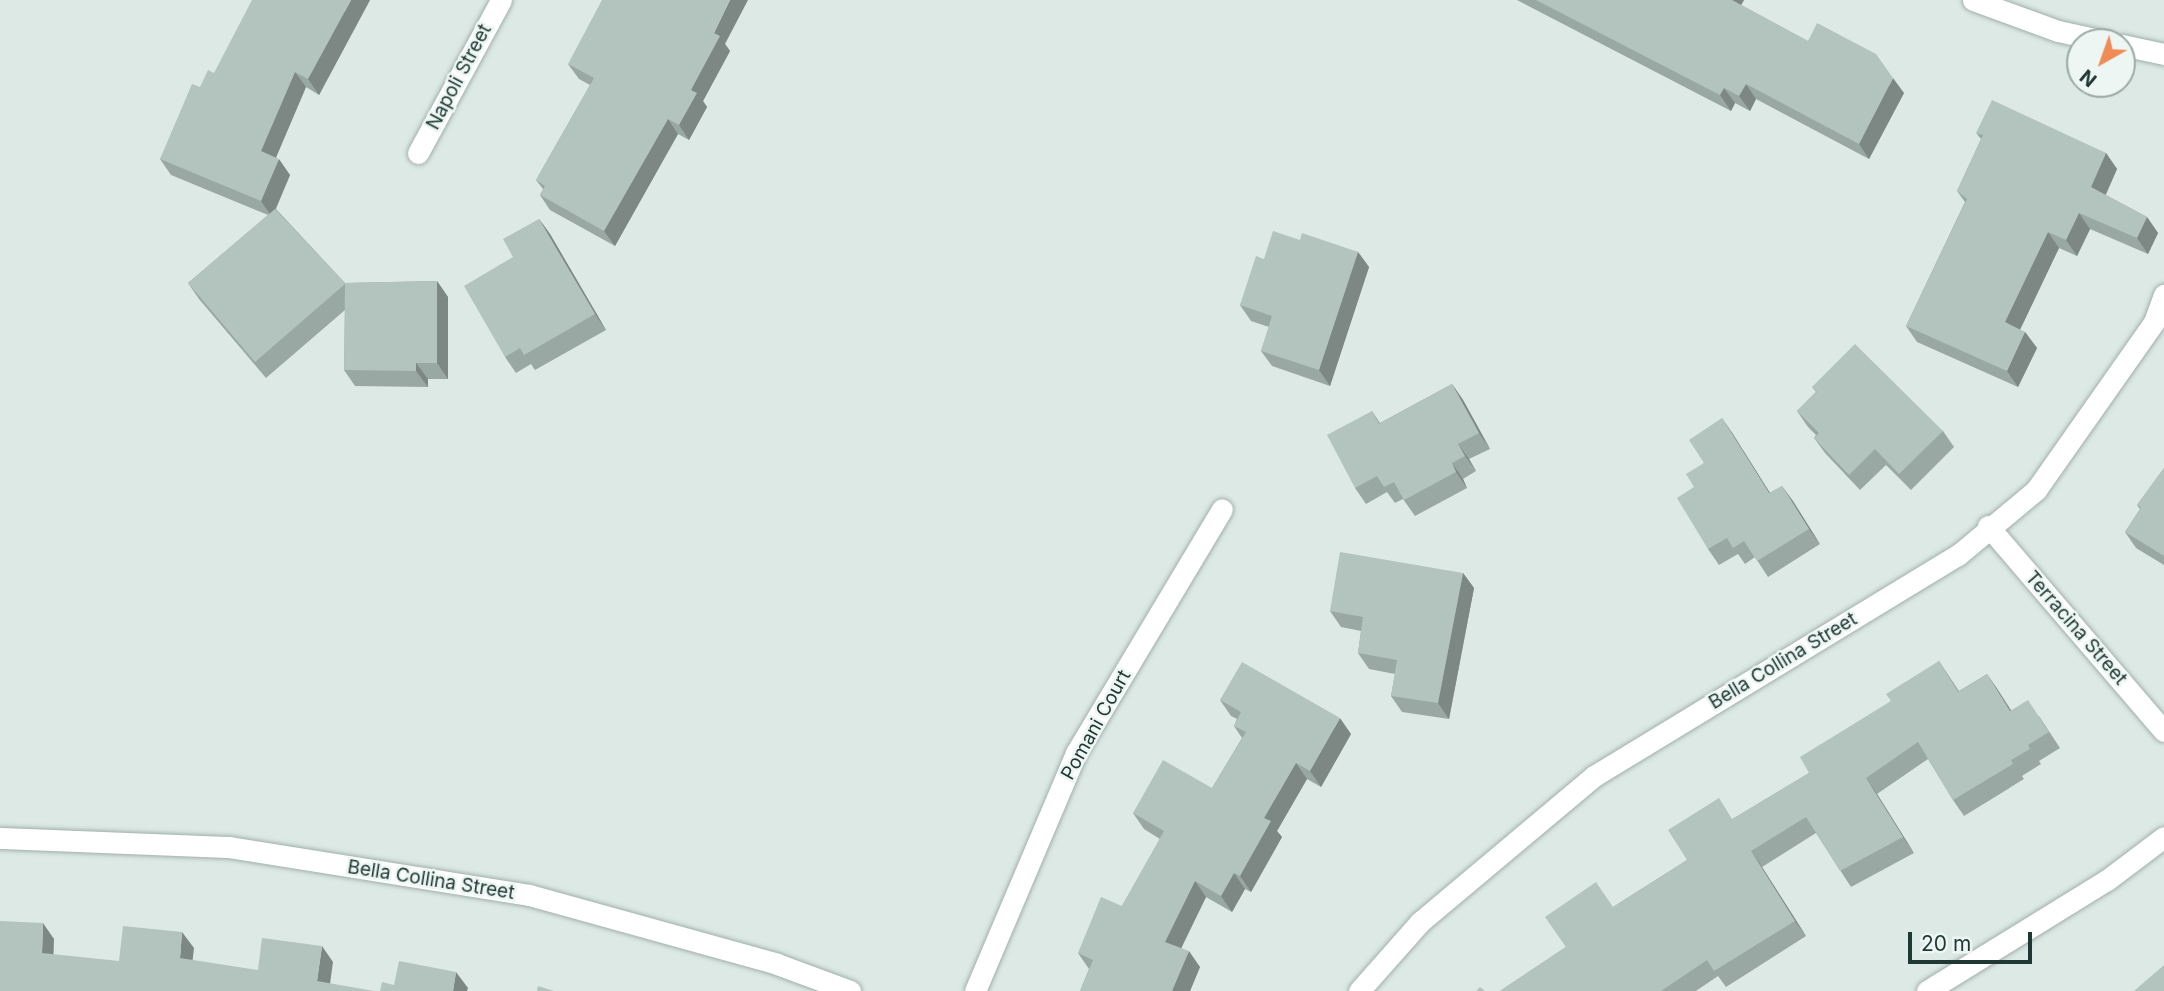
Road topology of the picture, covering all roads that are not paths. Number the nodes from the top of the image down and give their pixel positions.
1 (501, 0) edge
2 (1973, 0) edge
3 (2066, 33) edge
4 (2136, 48) edge
5 (2164, 54) edge
6 (418, 153) dead end
7 (2164, 295) edge
8 (1222, 509) dead end
9 (1988, 526) junction
10 (2164, 731) edge
11 (2164, 837) edge
12 (0, 838) edge
13 (850, 991) edge
14 (975, 991) edge
15 (1359, 991) edge
16 (1927, 991) edge

1 - 6 street, Napoli Street
2 - 3 street
4 - 5 street
7 - 9 street, Bella Collina Street
8 - 14 street, Pomani Court
9 - 10 street, Terracina Street
9 - 15 street, Bella Collina Street
11 - 16 street
12 - 13 street, Bella Collina Street

